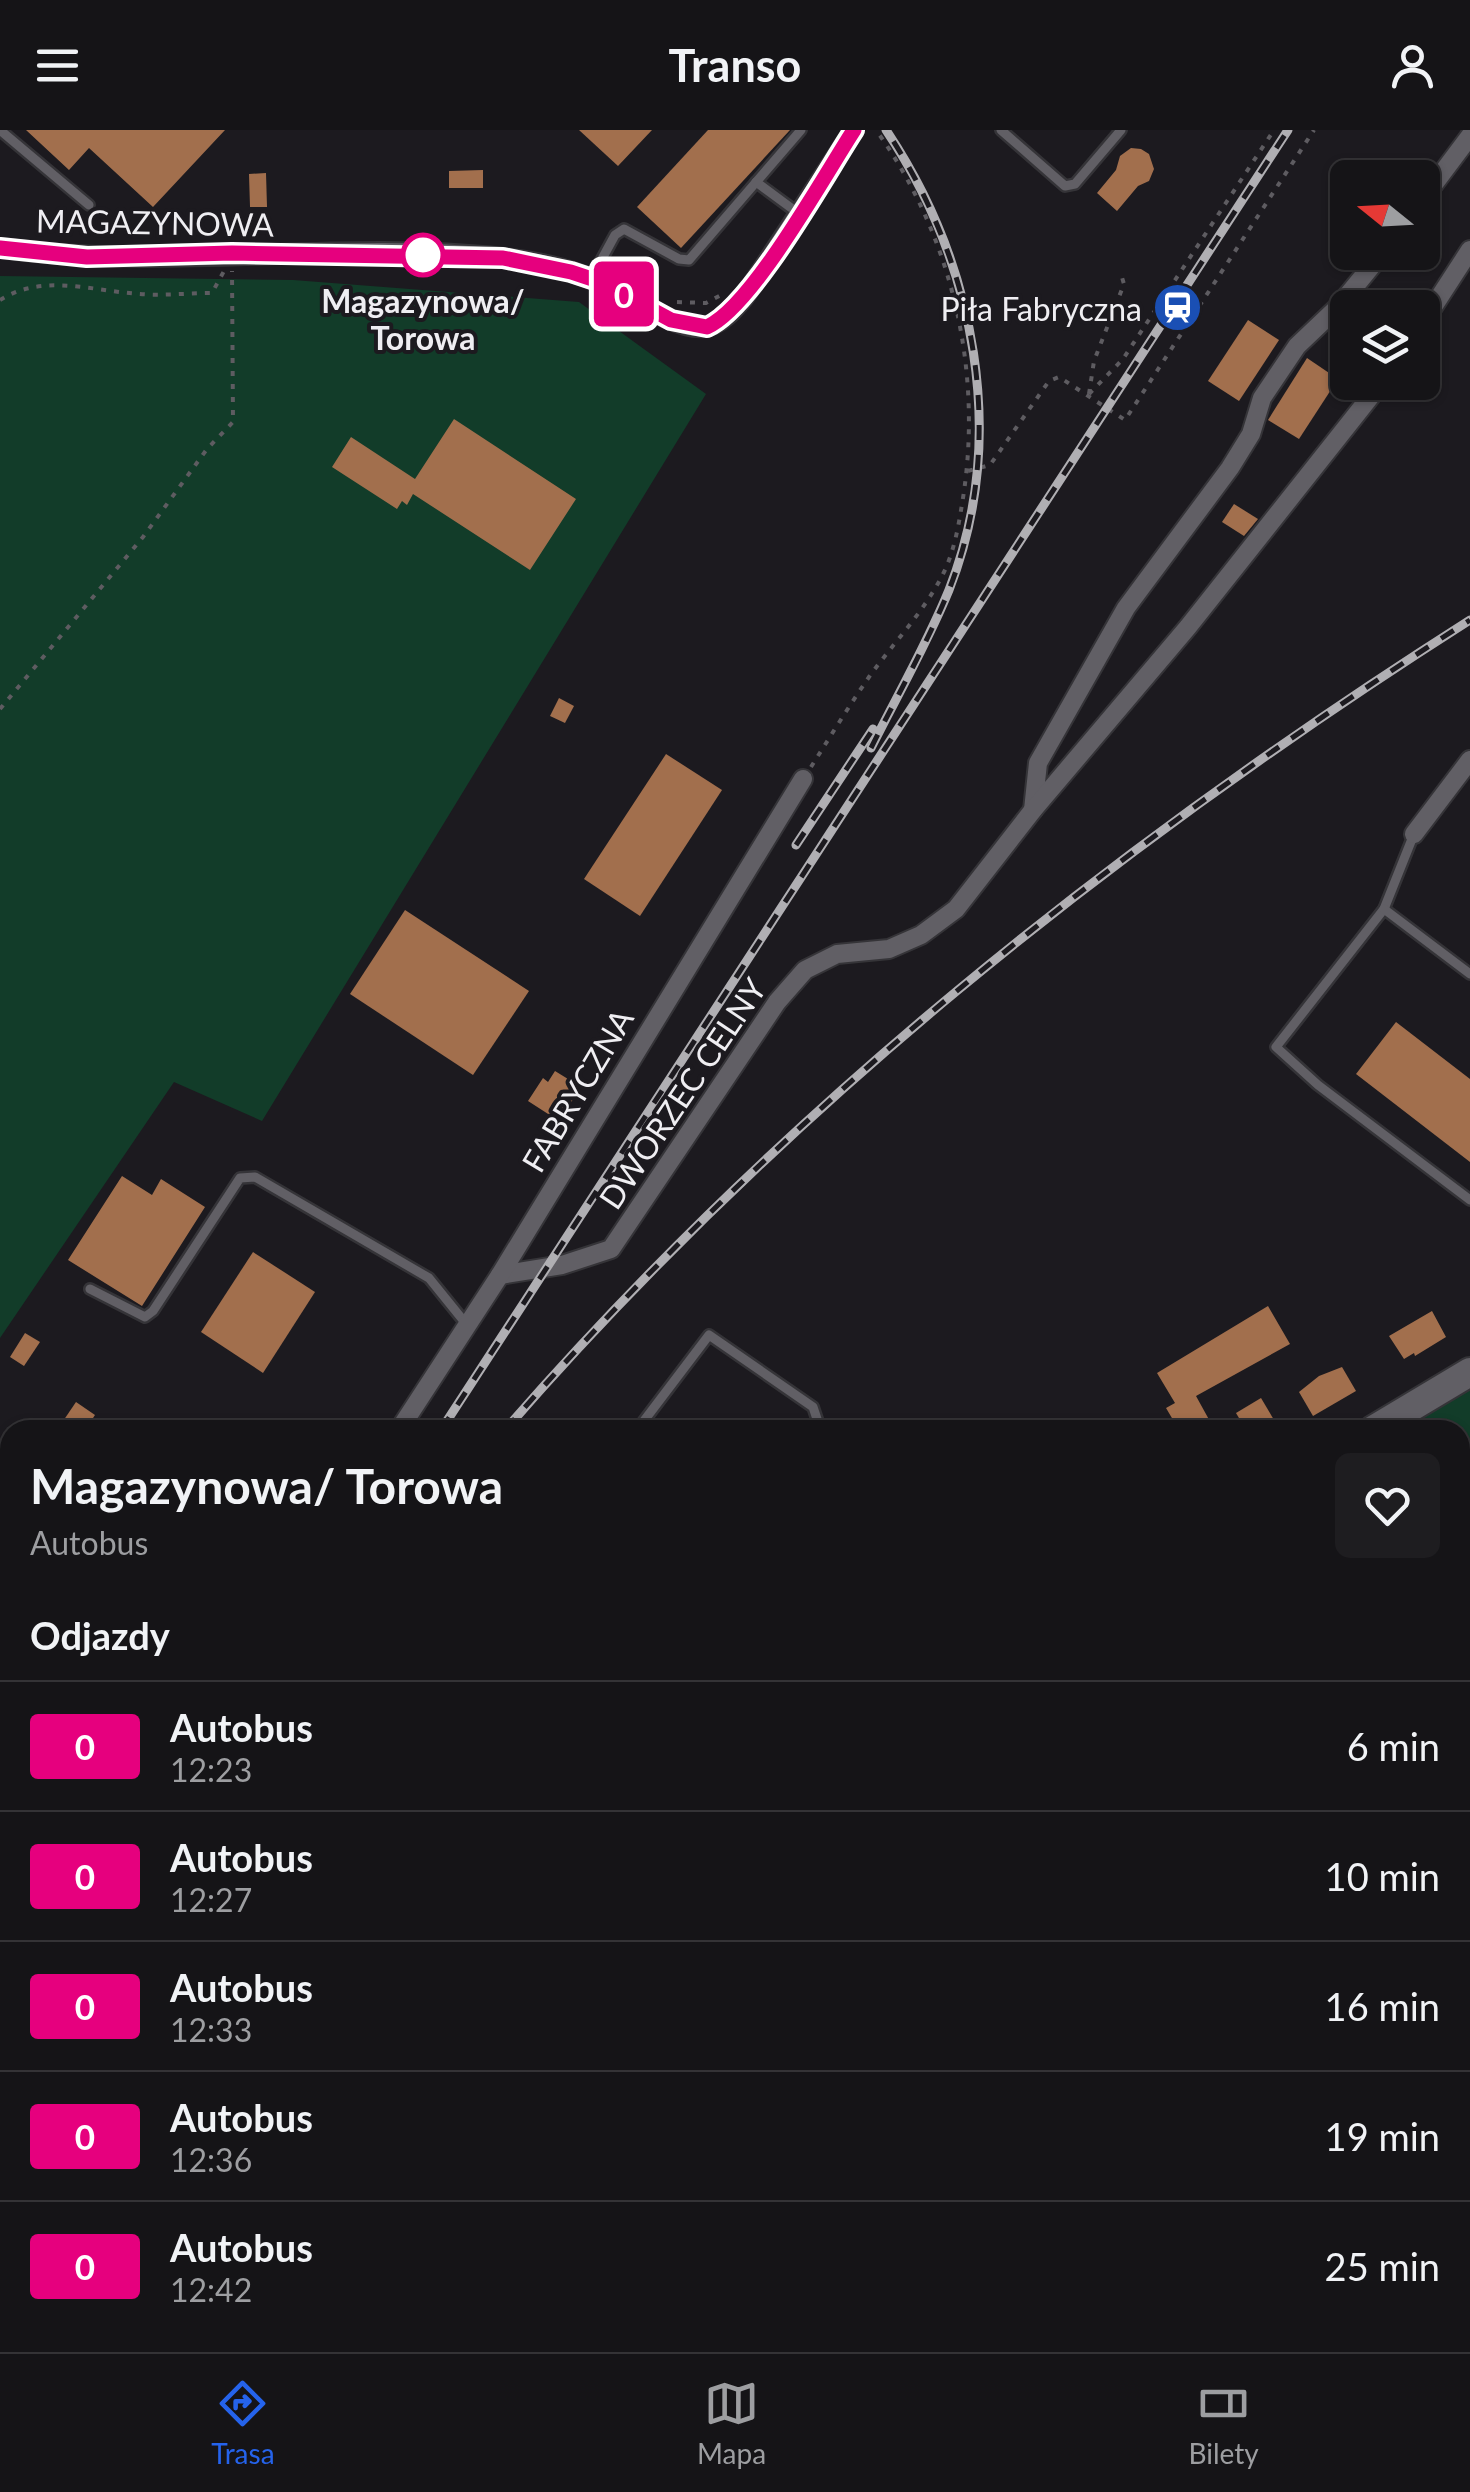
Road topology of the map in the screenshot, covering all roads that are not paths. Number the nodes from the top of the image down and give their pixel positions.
1 (0, 130) edge
2 (801, 130) edge
3 (854, 130) edge
4 (1001, 130) edge
5 (1121, 130) edge
6 (1470, 136) edge
7 (1440, 176) edge
8 (756, 182) junction
9 (89, 204) dead end
10 (800, 214) junction
11 (0, 248) edge
12 (1470, 250) edge
13 (1368, 270) edge
14 (591, 279) junction
15 (1440, 296) edge
16 (1368, 400) edge
17 (1470, 760) edge
18 (803, 779) road end
19 (1033, 810) junction
20 (1414, 834) joint
21 (1384, 909) junction
22 (1470, 974) edge
23 (1470, 1200) edge
24 (500, 1275) junction
25 (90, 1289) dead end
26 (467, 1325) junction
27 (1470, 1372) edge
28 (405, 1420) edge
29 (645, 1420) edge
30 (817, 1420) edge
31 (1390, 1420) edge

1 - 9 lane
2 - 8 lane
3 - 10 street, MAGAZYNOWA
4 - 5 lane
6 - 7 street
8 - 10 lane
8 - 14 lane
10 - 14 street, MAGAZYNOWA
11 - 14 street, MAGAZYNOWA
12 - 15 street
13 - 19 street
16 - 19 street, DWORZEC CELNY
17 - 20 street
18 - 24 street, FABRYCZNA
19 - 24 street, DWORZEC CELNY
20 - 21 lane
21 - 22 lane
21 - 23 lane
24 - 26 street, FABRYCZNA
25 - 26 lane
26 - 28 street, FABRYCZNA
27 - 31 street
29 - 30 lane

